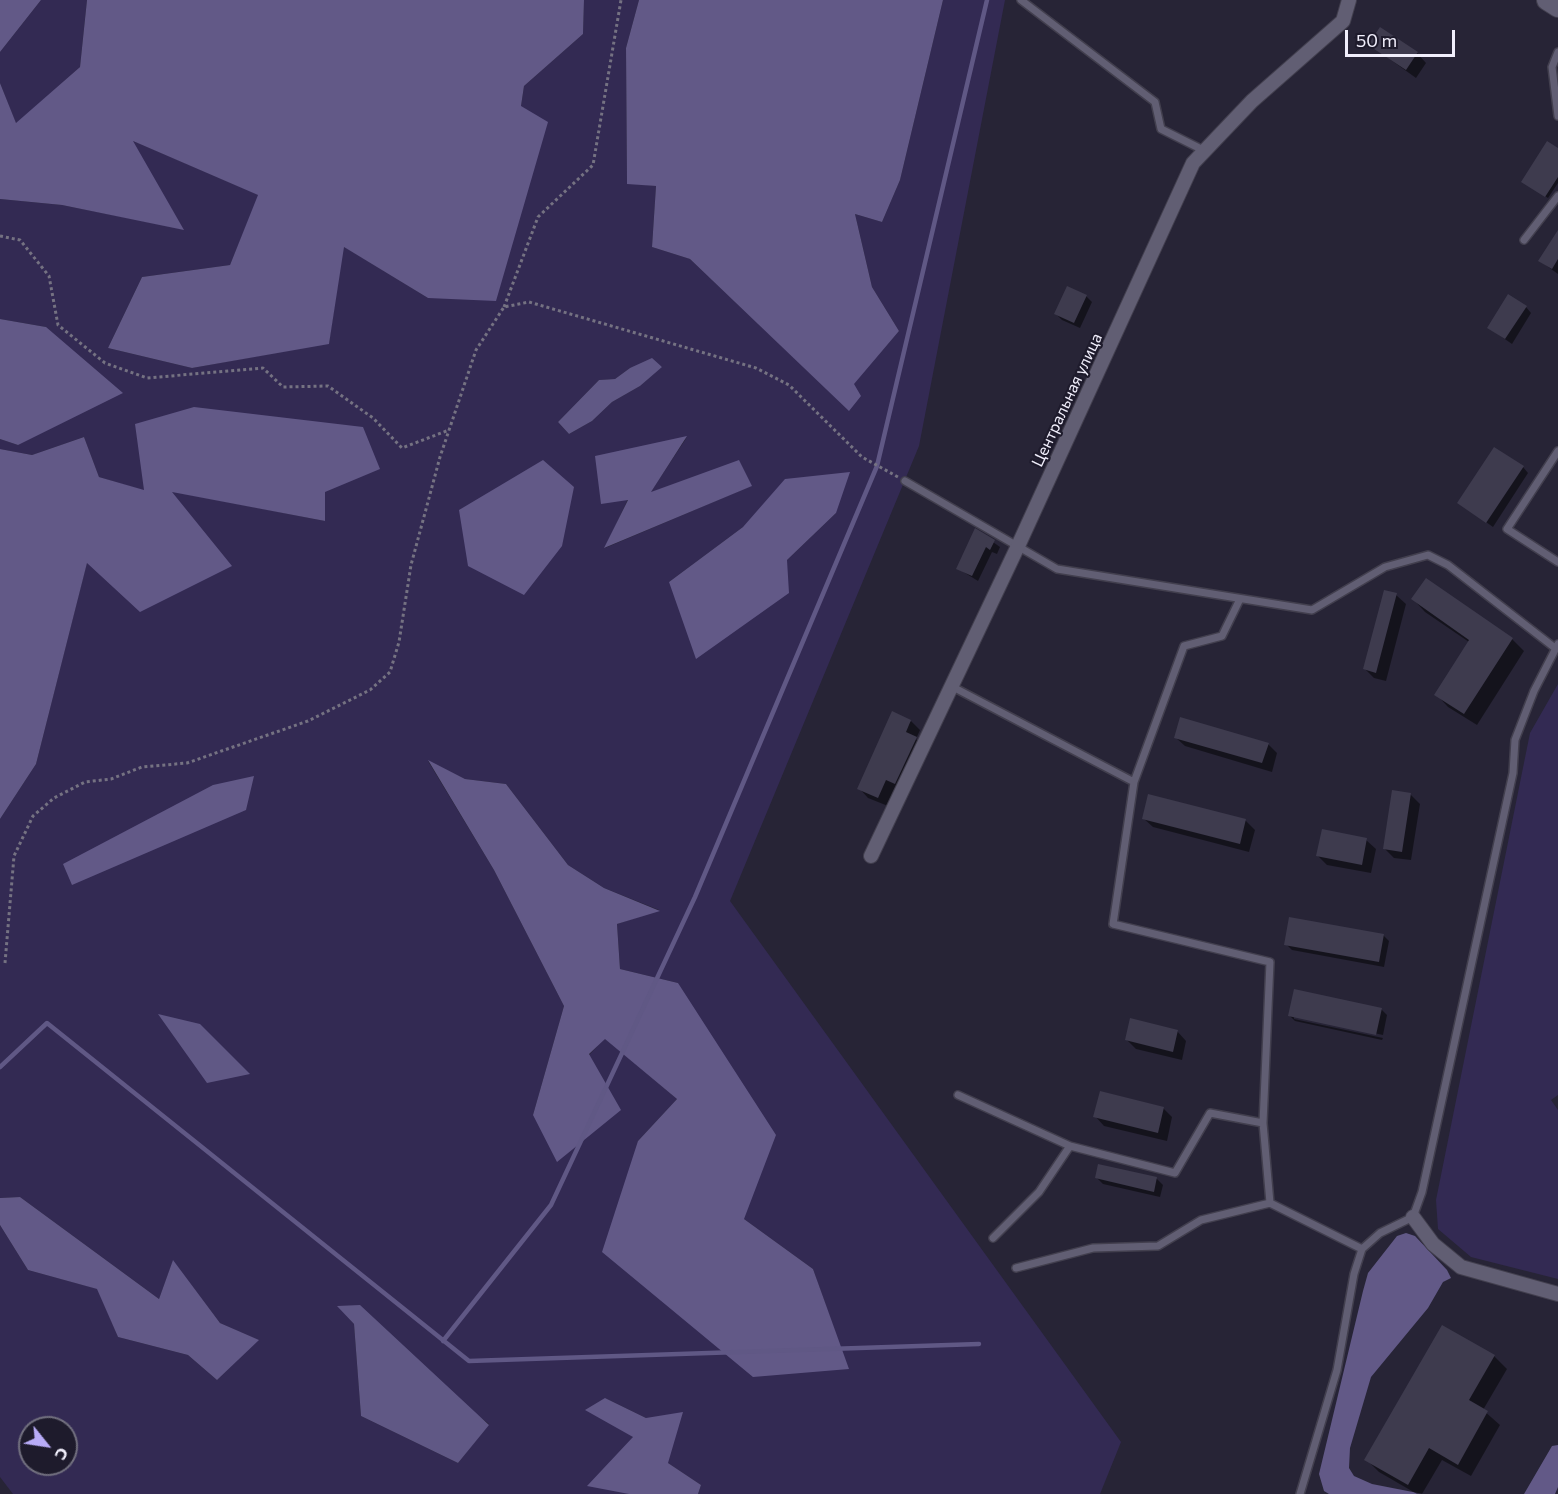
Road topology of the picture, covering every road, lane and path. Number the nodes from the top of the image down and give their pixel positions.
1 (621, 0) edge
2 (1021, 0) edge
3 (1349, 0) edge
4 (1547, 0) edge
5 (1558, 7) edge
6 (1558, 52) edge
7 (1558, 116) edge
8 (1204, 151) junction
9 (1558, 196) edge
10 (0, 236) edge
11 (1524, 240) dead end
12 (504, 307) junction
13 (449, 430) junction
14 (1558, 451) edge
15 (905, 481) joint
16 (1018, 546) junction
17 (1558, 562) edge
18 (1240, 599) junction
19 (1557, 646) edge
20 (951, 686) junction
21 (1134, 782) junction
22 (871, 856) dead end
23 (5, 963) dead end
24 (958, 1095) dead end
25 (1263, 1123) junction
26 (1070, 1146) junction
27 (1270, 1203) junction
28 (1413, 1217) junction
29 (993, 1238) dead end
30 (1362, 1249) junction
31 (1016, 1268) dead end
32 (1558, 1294) edge
33 (1300, 1494) edge

1 - 12 path
2 - 8 lane
3 - 8 street, Центральная улица
4 - 5 street
6 - 7 lane
8 - 16 street, Центральная улица
9 - 11 lane
10 - 13 path
12 - 13 path
12 - 15 path
13 - 23 path
14 - 17 lane
15 - 16 lane
16 - 18 lane
16 - 20 street, Центральная улица
18 - 19 lane
18 - 21 lane
19 - 28 lane
20 - 21 lane
20 - 22 street, Центральная улица
21 - 25 lane
24 - 26 lane
25 - 26 lane
25 - 27 lane
26 - 29 lane
27 - 30 lane
27 - 31 lane
28 - 30 lane
28 - 32 street
30 - 33 lane

